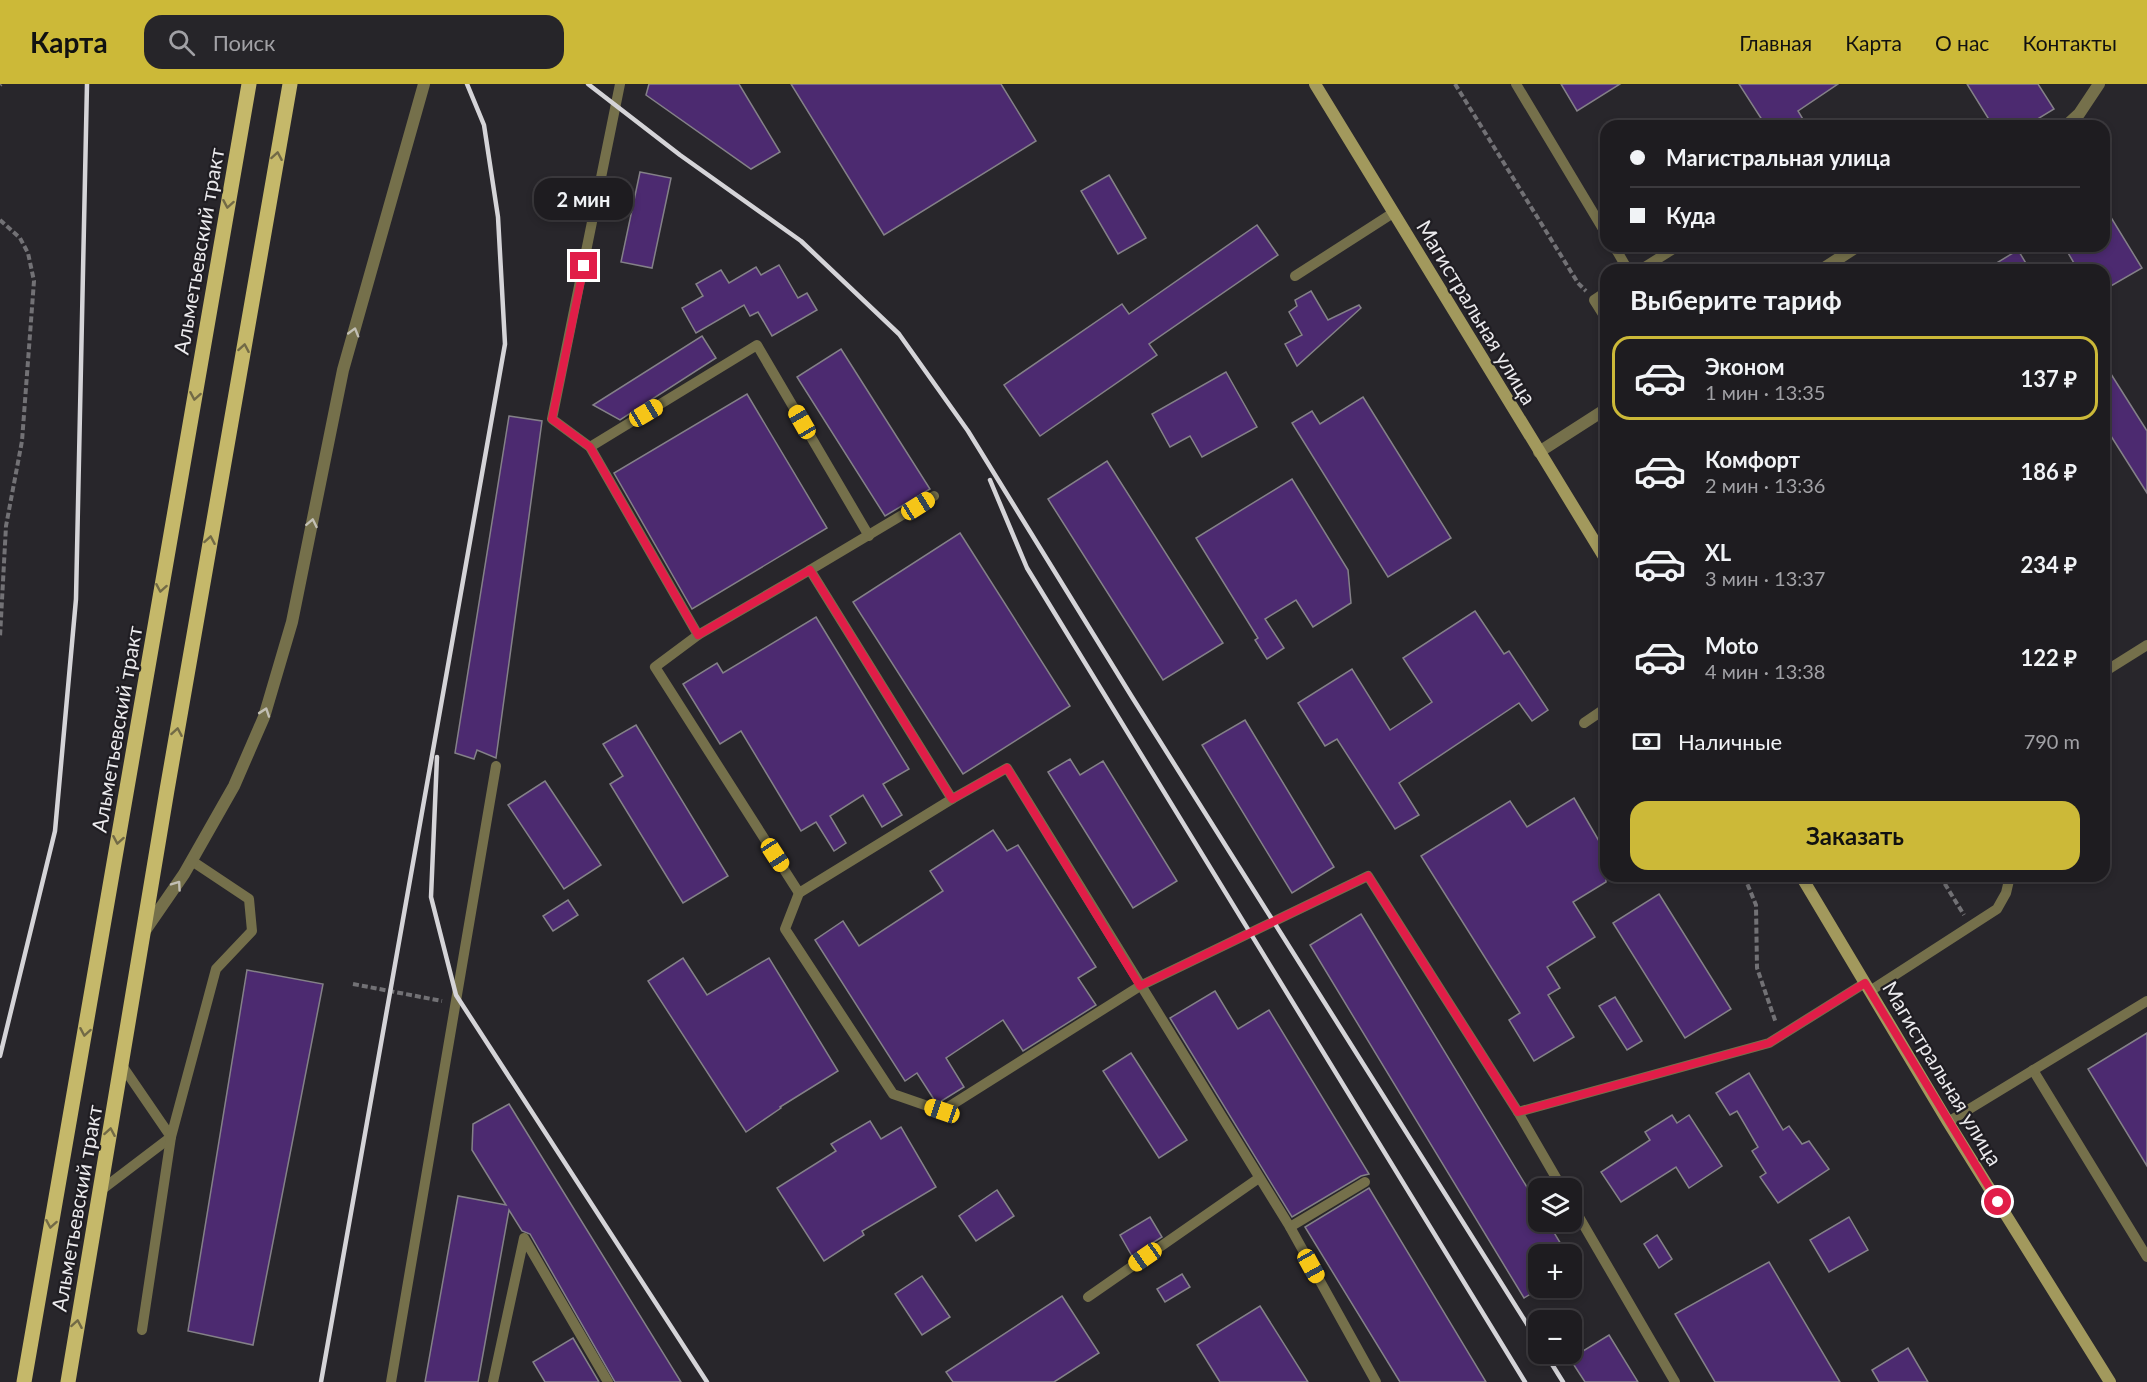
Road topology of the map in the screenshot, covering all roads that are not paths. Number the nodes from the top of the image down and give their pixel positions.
1 (249, 84) edge
2 (290, 84) edge
3 (424, 84) edge
4 (620, 84) edge
5 (1315, 84) edge
6 (1516, 84) edge
7 (2099, 84) edge
8 (2072, 120) edge
9 (1394, 213) junction
10 (1600, 224) edge
11 (1668, 252) edge
12 (1849, 252) edge
13 (1650, 264) edge
14 (1830, 264) edge
15 (1295, 276) dead end
16 (1600, 296) edge
17 (1600, 310) edge
18 (1600, 413) edge
19 (590, 447) junction
20 (1539, 452) junction
21 (934, 496) dead end
22 (869, 536) junction
23 (1600, 550) edge
24 (810, 570) junction
25 (698, 635) junction
26 (2147, 645) edge
27 (2110, 668) edge
28 (1600, 712) edge
29 (1584, 723) dead end
30 (496, 766) dead end
31 (952, 799) junction
32 (192, 861) junction
33 (1804, 882) edge
34 (2009, 882) edge
35 (799, 893) junction
36 (144, 933) junction
37 (1140, 986) junction
38 (1867, 987) junction
39 (2147, 1001) edge
40 (121, 1064) junction
41 (2032, 1071) junction
42 (1518, 1112) junction
43 (1948, 1122) junction
44 (171, 1137) junction
45 (1259, 1178) junction
46 (1556, 1178) edge
47 (1365, 1182) dead end
48 (100, 1191) junction
49 (1582, 1222) edge
50 (1290, 1227) junction
51 (2147, 1257) edge
52 (1089, 1297) dead end
53 (142, 1330) dead end
54 (24, 1382) edge
55 (68, 1382) edge
56 (391, 1382) edge
57 (493, 1382) edge
58 (608, 1382) edge
59 (1376, 1382) edge
60 (1675, 1382) edge
61 (2110, 1382) edge

1 -> 54 main road, Альметьевский тракт
36 -> 2 main road, Альметьевский тракт
32 -> 3 street
4 - 19 lane
5 - 9 main road, Магистральная улица
6 - 10 lane
7 - 8 street
9 - 15 lane
9 - 20 main road, Магистральная улица
11 - 13 lane
12 - 14 street
16 - 17 lane
18 - 20 street
19 - 22 lane
19 - 25 lane
20 - 23 main road, Магистральная улица
21 - 22 lane
22 - 24 lane
24 - 25 lane
24 - 31 lane
25 - 35 lane
26 - 27 lane
28 - 29 lane
30 - 56 lane
31 - 35 lane
31 - 37 lane
36 -> 32 street
32 - 44 lane
33 - 38 main road, Магистральная улица
34 - 38 lane
35 - 37 lane
36 - 40 main road, Альметьевский тракт
37 - 42 lane
37 - 45 lane
38 - 42 lane
38 - 43 main road, Магистральная улица
39 - 41 lane
40 - 44 lane
48 -> 40 main road, Альметьевский тракт
41 - 43 lane
41 - 51 lane
42 - 46 lane
43 - 61 main road, Магистральная улица
44 - 48 lane
44 - 53 lane
45 - 50 lane
45 - 52 lane
47 - 50 lane
55 -> 48 main road, Альметьевский тракт
49 - 60 lane
50 - 59 lane
57 - 58 lane

